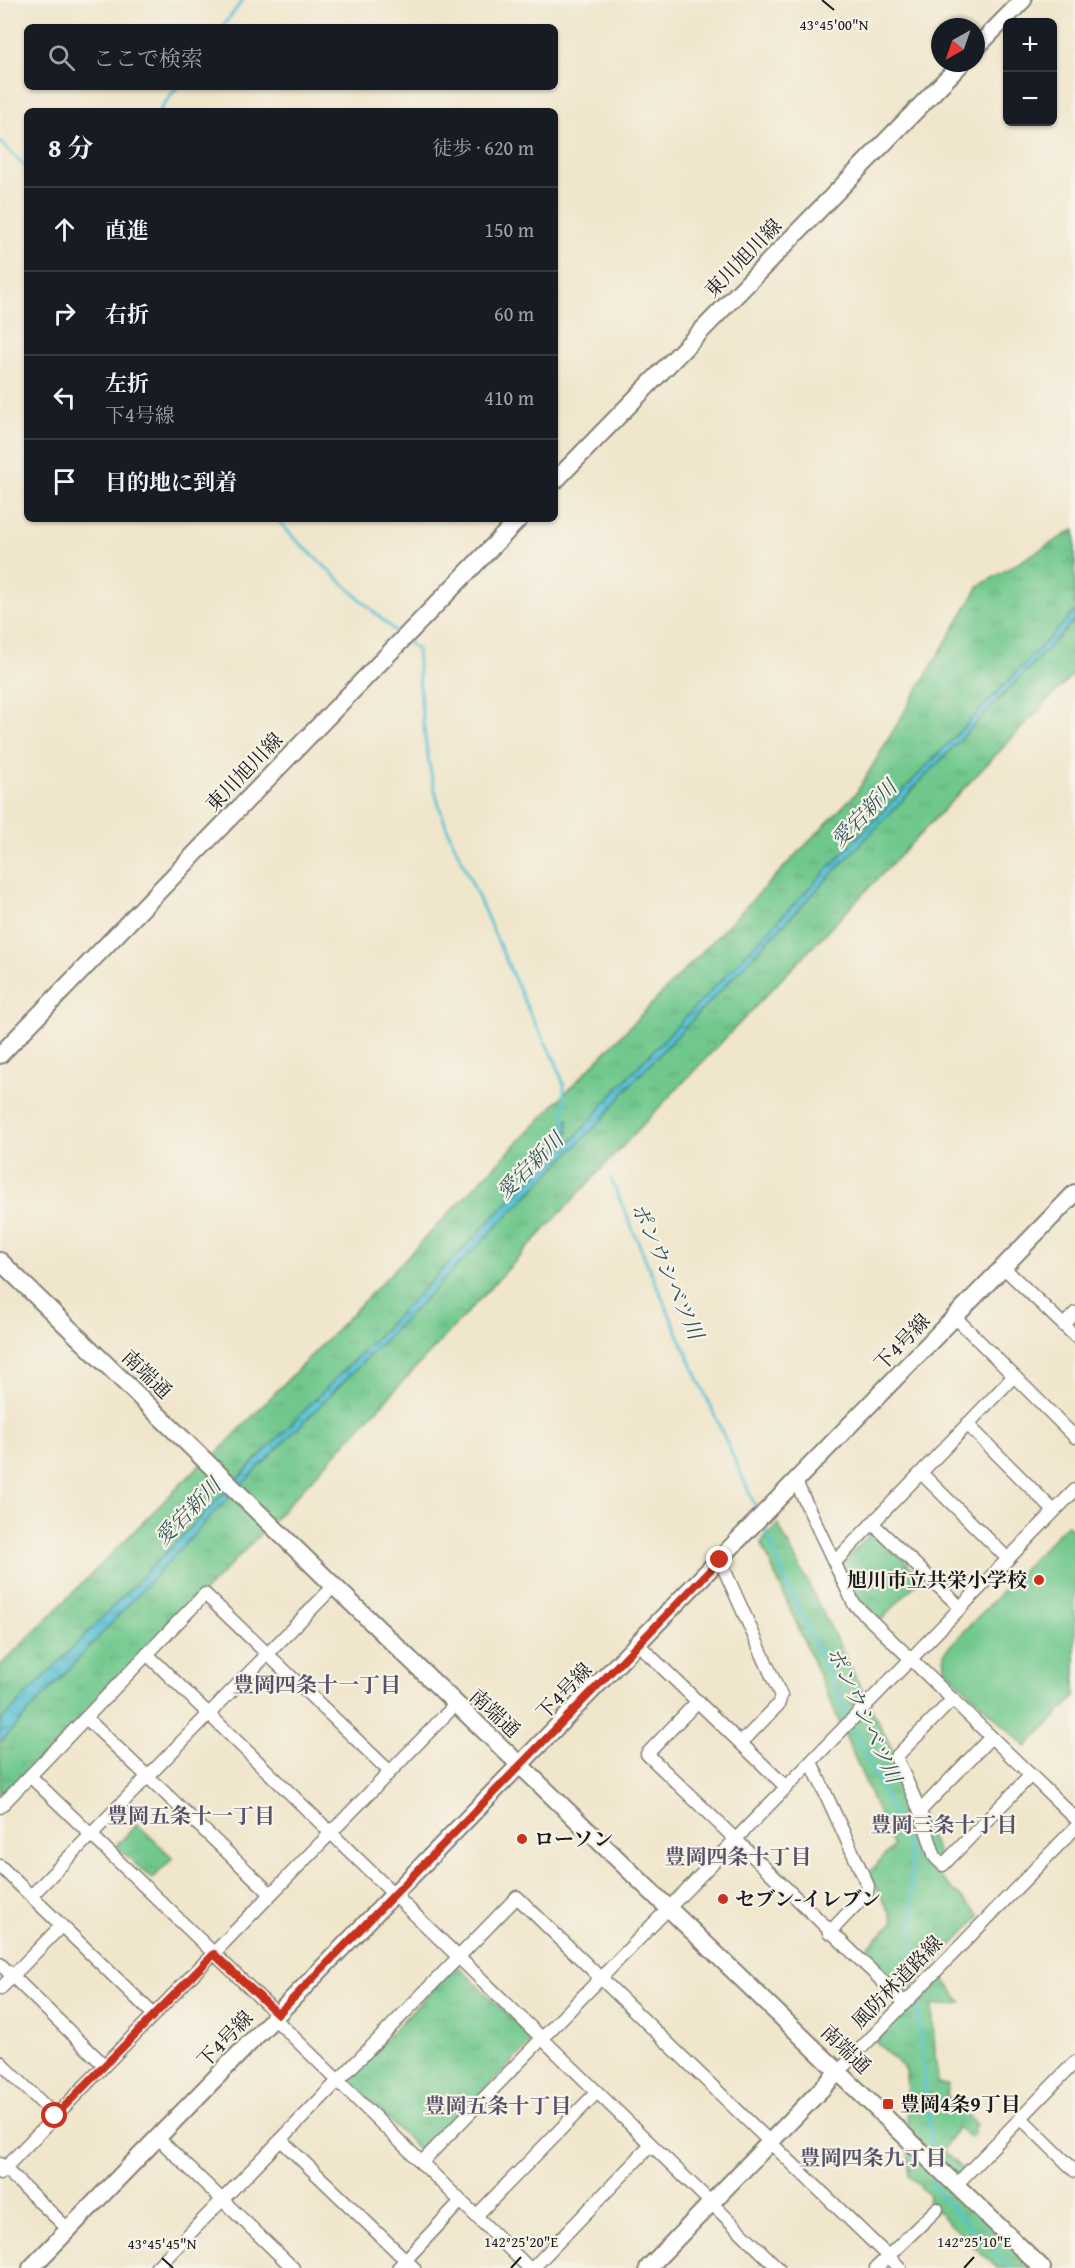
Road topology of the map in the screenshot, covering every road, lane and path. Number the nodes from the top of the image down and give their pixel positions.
1 (1023, 0) edge
2 (985, 39) edge
3 (953, 72) edge
4 (558, 479) edge
5 (516, 522) edge
6 (0, 1055) edge
7 (1075, 1193) edge
8 (0, 1261) edge
9 (1003, 1268) junction
10 (1075, 1313) edge
11 (955, 1317) junction
12 (1064, 1325) junction
13 (1075, 1336) edge
14 (1014, 1376) junction
15 (968, 1424) junction
16 (1075, 1437) edge
17 (921, 1473) junction
18 (796, 1482) junction
19 (1075, 1490) edge
20 (1054, 1511) junction
21 (872, 1523) junction
22 (1008, 1559) junction
23 (720, 1560) junction
24 (835, 1562) junction
25 (334, 1586) junction
26 (961, 1608) junction
27 (638, 1644) junction
28 (268, 1653) junction
29 (147, 1654) junction
30 (911, 1659) junction
31 (953, 1699) junction
32 (698, 1701) junction
33 (456, 1704) junction
34 (209, 1713) junction
35 (86, 1718) junction
36 (992, 1737) junction
37 (741, 1743) junction
38 (811, 1762) junction
39 (521, 1766) junction
40 (389, 1771) junction
41 (1031, 1775) junction
42 (30, 1776) junction
43 (149, 1776) junction
44 (786, 1787) junction
45 (0, 1807) edge
46 (920, 1811) junction
47 (1075, 1818) edge
48 (1075, 1828) edge
49 (331, 1832) junction
50 (92, 1834) junction
51 (736, 1840) junction
52 (0, 1866) edge
53 (270, 1893) junction
54 (394, 1895) junction
55 (32, 1896) junction
56 (669, 1908) junction
57 (61, 1926) junction
58 (829, 1933) junction
59 (214, 1954) junction
60 (458, 1957) junction
61 (0, 1964) edge
62 (12, 1976) junction
63 (601, 1978) junction
64 (0, 1989) edge
65 (906, 2002) junction
66 (153, 2014) junction
67 (276, 2016) junction
68 (542, 2039) junction
69 (0, 2062) edge
70 (1075, 2062) edge
71 (104, 2065) junction
72 (839, 2072) junction
73 (337, 2082) junction
74 (597, 2092) junction
75 (55, 2116) junction
76 (1021, 2118) junction
77 (158, 2138) junction
78 (281, 2140) junction
79 (770, 2143) junction
80 (651, 2145) junction
81 (421, 2163) junction
82 (1, 2168) edge
83 (1075, 2171) edge
84 (950, 2179) junction
85 (222, 2200) junction
86 (460, 2202) junction
87 (711, 2203) junction
88 (937, 2209) dead end
89 (476, 2216) junction
90 (68, 2229) junction
91 (888, 2256) junction
92 (40, 2265) edge
93 (406, 2265) edge
94 (163, 2266) edge
95 (770, 2266) edge
96 (293, 2268) edge
97 (531, 2268) edge
98 (648, 2268) edge
99 (876, 2268) edge
100 (900, 2268) edge
101 (1042, 2268) edge

1 - 2 main road
3 - 4 main road, 東川旭川線
5 - 6 main road, 東川旭川線
7 - 9 main road, 下4号線
8 - 25 main road, 南端通
9 - 11 main road, 下4号線
9 - 12 street
10 - 12 street
11 - 14 street
11 - 18 main road, 下4号線
12 - 13 street
14 - 15 street
14 - 16 street
15 - 17 street
15 - 20 street
17 - 21 street
17 - 22 street
18 - 23 main road, 下4号線
18 - 24 street
19 - 20 street
20 - 22 street
21 - 24 street
21 - 26 street
22 - 26 street
23 - 27 main road, 下4号線
23 - 37 street
24 - 30 street
25 - 28 street
25 - 33 main road, 南端通
26 - 30 street
27 - 32 street
27 - 39 main road, 下4号線
28 - 29 street
28 - 34 street
28 - 40 street
29 - 34 street
29 - 35 street
30 - 31 street
30 - 38 street
31 - 36 street
31 - 46 street
32 - 37 street
32 - 51 street
33 - 39 main road, 南端通
33 - 40 street
34 - 43 street
34 - 49 street
35 - 42 street
35 - 43 street
36 - 41 street
36 - 46 street
37 - 44 street
38 - 44 street
38 - 58 street
39 - 54 main road, 下4号線
39 - 56 main road, 南端通
40 - 49 street
41 - 46 street
41 - 47 street
42 - 45 street
42 - 50 street
43 - 50 street
43 - 53 street
44 - 51 street
48 - 65 street, 風防林道路線
49 - 53 street
49 - 54 street
50 - 55 street
50 - 59 street
51 - 56 street
51 - 58 street
52 - 55 street
53 - 59 street
54 - 60 street
54 - 67 main road, 下4号線
55 - 57 street
56 - 63 street
56 - 72 main road, 南端通
57 - 62 street
57 - 66 street
58 - 65 street
59 - 66 street
59 - 67 street
60 - 63 street
60 - 68 street
60 - 73 street
61 - 62 street
62 - 64 street
62 - 71 street
63 - 68 street
63 - 79 street
65 - 72 street, 風防林道路線
66 - 71 street
67 - 73 street
67 - 77 main road, 下4号線
68 - 74 street
68 - 81 street
69 - 75 street
70 - 76 street
71 - 75 street
72 - 79 main road, 風防林道路線
72 - 84 main road, 南端通
73 - 78 street
73 - 81 street
74 - 80 street
74 - 89 street
75 - 82 street
76 - 83 street
76 - 84 street
77 - 85 street
77 - 90 main road, 下4号線
78 - 85 street
78 - 93 street
79 - 87 main road, 風防林道路線
79 - 91 street
80 - 87 street
80 - 97 street
81 - 86 street
82 - 90 street
84 - 101 main road, 南端通
85 - 94 street
85 - 96 street
86 - 89 street
86 - 93 street
87 - 95 street
87 - 98 main road, 風防林道路線
88 - 91 street
89 - 97 street
90 - 92 main road, 下4号線
91 - 99 street
91 - 100 street

